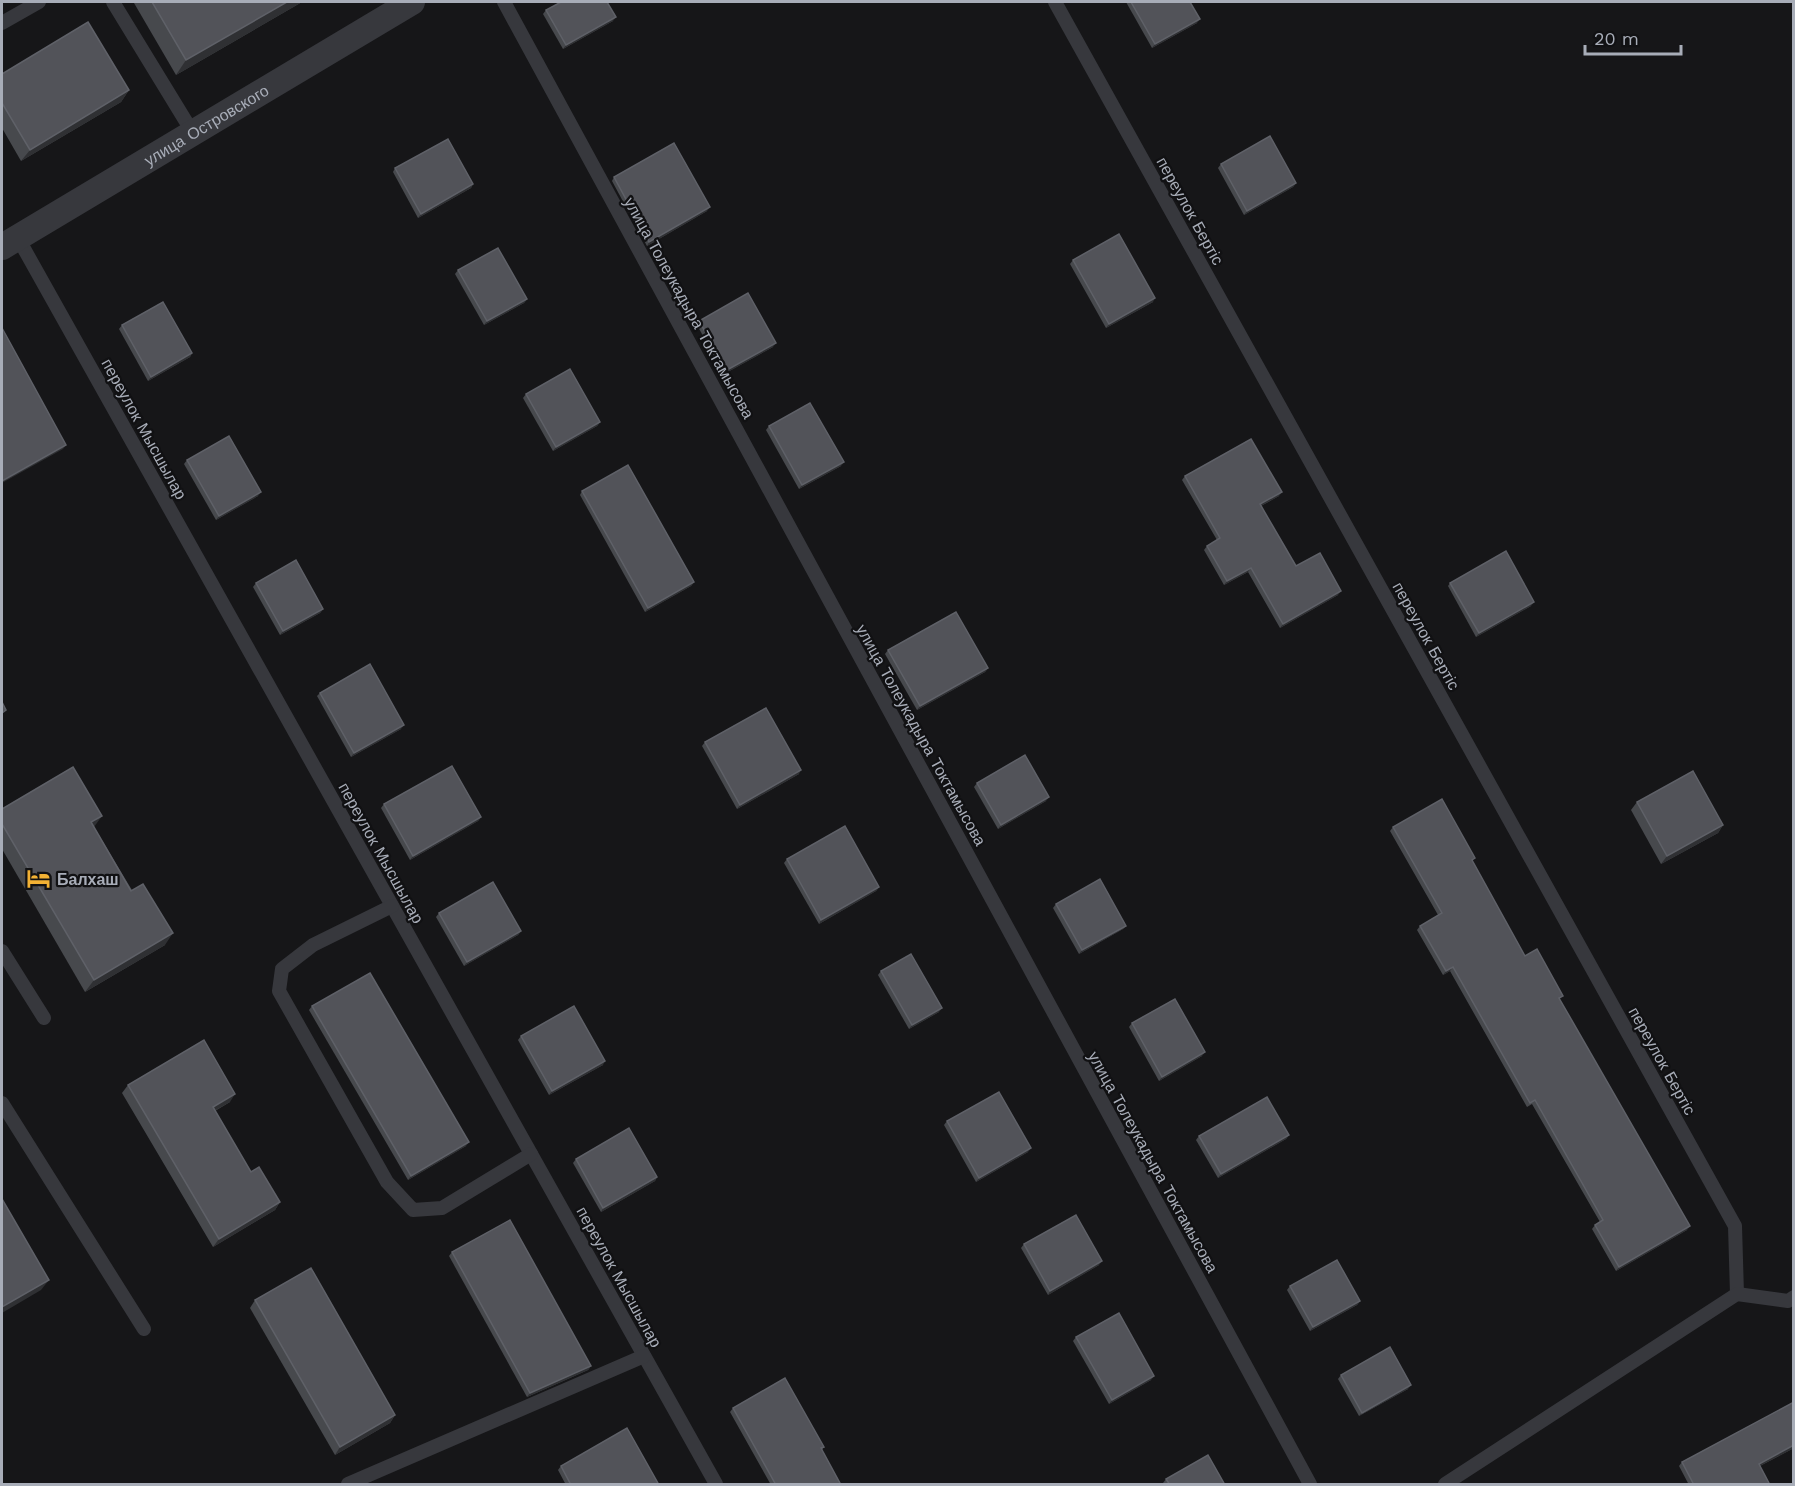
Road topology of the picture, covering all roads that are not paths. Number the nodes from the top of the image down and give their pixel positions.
1 (39, 2) edge
2 (113, 2) edge
3 (412, 2) edge
4 (504, 2) edge
5 (1056, 2) edge
6 (2, 23) edge
7 (193, 133) junction
8 (10, 243) edge
9 (392, 906) junction
10 (2, 951) edge
11 (44, 1018) dead end
12 (2, 1103) edge
13 (531, 1154) junction
14 (1737, 1294) junction
15 (1794, 1297) edge
16 (144, 1329) dead end
17 (644, 1356) junction
18 (348, 1485) edge
19 (716, 1485) edge
20 (1310, 1485) edge
21 (1445, 1485) edge

1 - 6 lane
2 - 7 lane
3 - 7 street, улица Островского
4 - 20 lane, улица Толеукадыра Токтамысова
5 - 14 lane, переулок Бертіс
7 - 8 street, улица Островского
8 - 9 lane, переулок Мысшылар
9 - 13 lane, переулок Мысшылар
9 - 13 lane
10 - 11 lane
12 - 16 lane
13 - 17 lane, переулок Мысшылар
14 - 15 lane
14 - 21 lane
17 - 18 lane
17 - 19 lane, переулок Мысшылар

